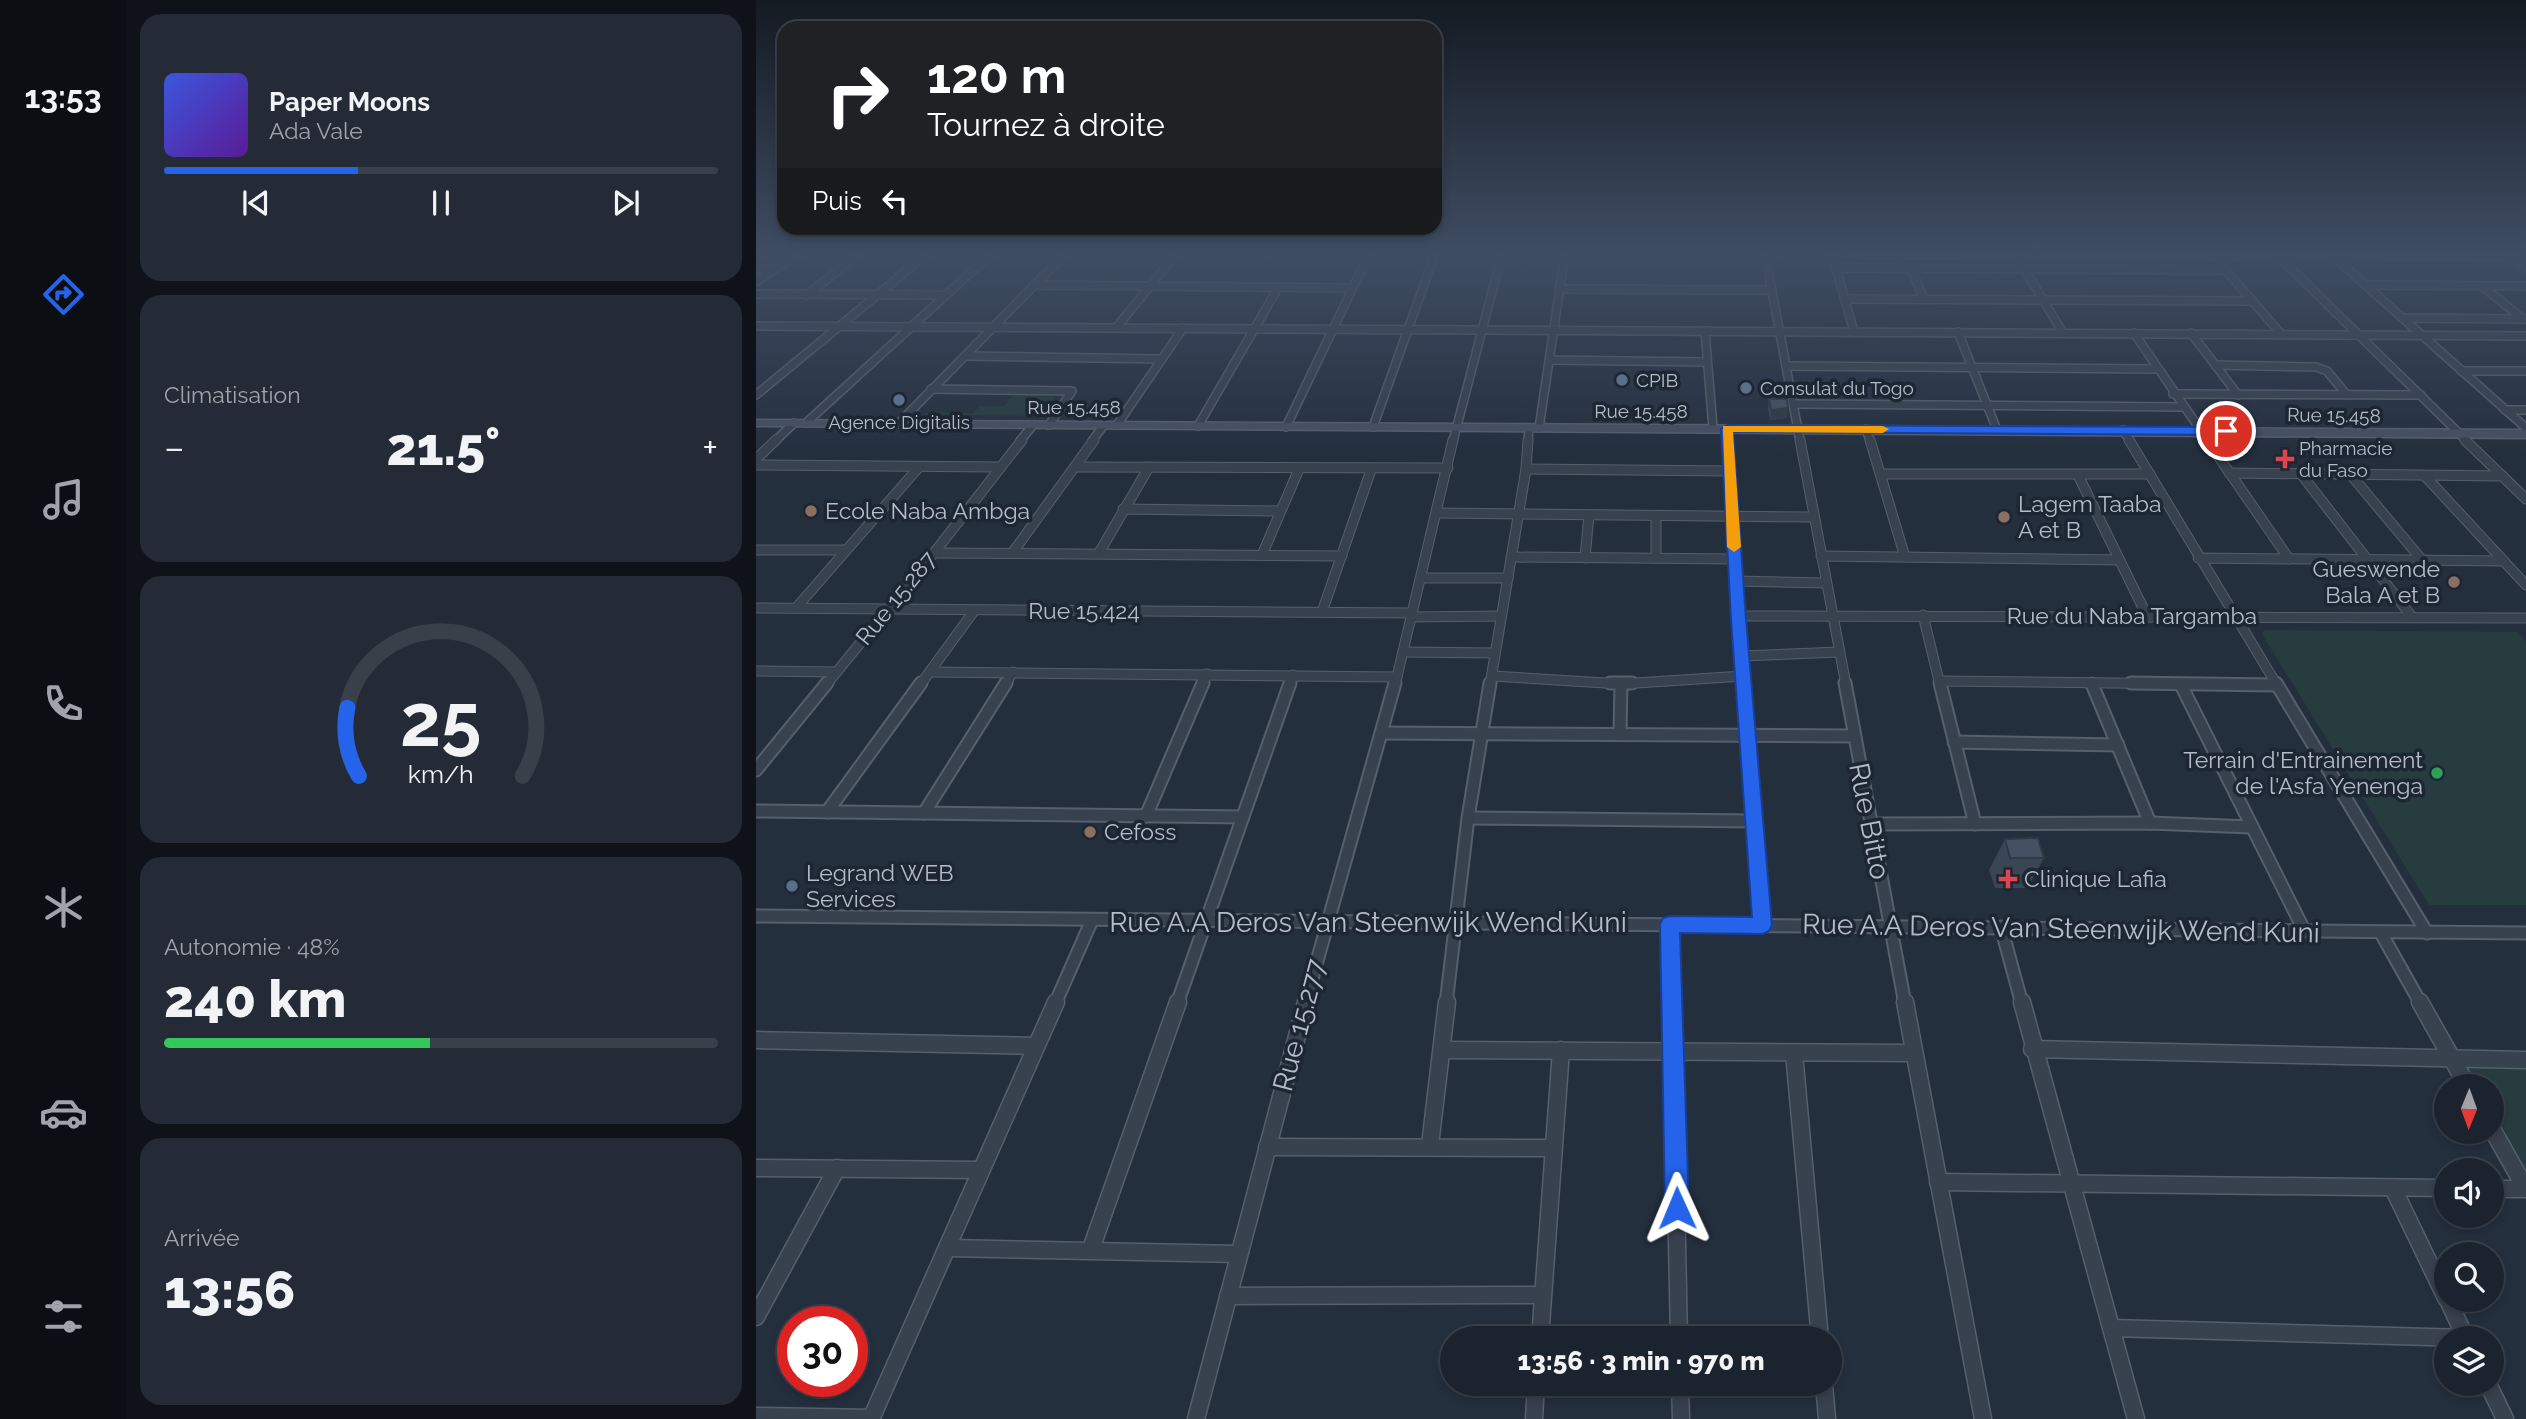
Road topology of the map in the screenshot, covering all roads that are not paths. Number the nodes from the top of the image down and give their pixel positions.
1 (847, 320) edge
2 (918, 320) edge
3 (999, 320) edge
4 (1123, 320) edge
5 (1259, 320) edge
6 (1338, 320) edge
7 (1410, 320) edge
8 (1485, 320) edge
9 (1554, 320) edge
10 (1778, 320) edge
11 (1851, 320) edge
12 (2056, 320) edge
13 (2268, 320) edge
14 (2344, 320) edge
15 (2404, 320) edge
16 (756, 326) edge
17 (765, 326) junction
18 (840, 326) junction
19 (912, 326) junction
20 (992, 327) junction
21 (1116, 328) junction
22 (1183, 328) junction
23 (1255, 328) junction
24 (1334, 329) junction
25 (1407, 329) junction
26 (1482, 330) junction
27 (1552, 330) junction
28 (1704, 331) junction
29 (1780, 331) junction
30 (1854, 332) junction
31 (1958, 332) junction
32 (2063, 332) junction
33 (756, 333) edge
34 (2134, 333) junction
35 (2191, 333) junction
36 (2281, 334) junction
37 (2358, 334) junction
38 (2422, 336) junction
39 (2526, 336) edge
40 (965, 356) junction
41 (1161, 359) junction
42 (1549, 360) junction
43 (1706, 362) junction
44 (2215, 365) junction
45 (1786, 366) junction
46 (1974, 368) junction
47 (2156, 369) junction
48 (2461, 370) junction
49 (2526, 371) edge
50 (931, 389) junction
51 (2174, 394) junction
52 (756, 395) edge
53 (2238, 395) junction
54 (2347, 395) junction
55 (2421, 395) junction
56 (1793, 404) junction
57 (1990, 407) junction
58 (2183, 407) junction
59 (2505, 410) junction
60 (2526, 410) edge
61 (756, 423) edge
62 (800, 423) junction
63 (898, 424) junction
64 (1033, 425) junction
65 (1049, 425) junction
66 (1104, 425) junction
67 (1117, 425) junction
68 (1198, 426) junction
69 (1286, 427) junction
70 (1373, 427) junction
71 (1455, 428) junction
72 (1534, 428) junction
73 (1713, 428) junction
74 (2526, 428) edge
75 (1727, 429) junction
76 (1797, 429) junction
77 (1866, 429) junction
78 (1997, 430) junction
79 (2123, 430) junction
80 (2200, 431) junction
81 (2459, 433) junction
82 (2526, 434) edge
83 (756, 458) edge
84 (756, 465) edge
85 (919, 467) junction
86 (999, 467) junction
87 (1075, 467) junction
88 (1149, 467) junction
89 (1448, 468) junction
90 (1299, 469) junction
91 (1526, 469) junction
92 (1371, 470) junction
93 (1729, 471) junction
94 (2229, 473) junction
95 (1882, 474) junction
96 (2150, 474) junction
97 (2301, 474) junction
98 (2078, 475) junction
99 (2351, 475) junction
100 (2425, 476) junction
101 (2503, 476) junction
102 (2526, 499) edge
103 (1123, 509) junction
104 (1280, 511) junction
105 (1438, 513) junction
106 (1518, 515) junction
107 (1589, 515) junction
108 (1656, 516) junction
109 (1732, 516) junction
110 (1813, 517) junction
111 (756, 550) edge
112 (846, 550) junction
113 (934, 552) junction
114 (1013, 552) junction
115 (1099, 553) junction
116 (1262, 555) junction
117 (1342, 556) junction
118 (1821, 556) junction
119 (1905, 557) junction
120 (1511, 558) junction
121 (1585, 558) junction
122 (1656, 558) junction
123 (2198, 558) junction
124 (1735, 559) junction
125 (2289, 559) junction
126 (2119, 560) junction
127 (2368, 560) junction
128 (2422, 560) junction
129 (2504, 561) junction
130 (1422, 578) junction
131 (1508, 578) junction
132 (1736, 581) junction
133 (1826, 583) junction
134 (2526, 585) edge
135 (756, 608) edge
136 (796, 608) junction
137 (887, 610) junction
138 (974, 611) junction
139 (1322, 612) junction
140 (1412, 615) junction
141 (1923, 615) junction
142 (1501, 616) junction
143 (1832, 616) junction
144 (2147, 616) junction
145 (1738, 617) junction
146 (2233, 617) junction
147 (2412, 617) junction
148 (2526, 618) edge
149 (1403, 652) junction
150 (1839, 652) junction
151 (1495, 653) junction
152 (1742, 656) junction
153 (756, 671) edge
154 (835, 672) junction
155 (932, 672) junction
156 (1013, 672) junction
157 (1207, 674) junction
158 (1293, 675) junction
159 (1492, 676) junction
160 (1743, 676) junction
161 (1397, 677) junction
162 (1941, 681) junction
163 (1621, 684) junction
164 (2092, 684) junction
165 (2181, 685) junction
166 (2274, 685) junction
167 (1381, 733) junction
168 (1482, 733) junction
169 (1620, 734) junction
170 (1748, 735) junction
171 (1854, 736) junction
172 (1954, 742) junction
173 (2118, 746) junction
174 (756, 770) edge
175 (756, 811) edge
176 (827, 812) junction
177 (924, 813) junction
178 (1146, 816) junction
179 (1243, 817) junction
180 (1468, 818) junction
181 (1755, 821) junction
182 (1871, 824) junction
183 (1975, 824) junction
184 (2150, 824) junction
185 (2251, 827) junction
186 (756, 916) edge
187 (1092, 920) junction
188 (1207, 920) junction
189 (1327, 921) junction
190 (1457, 922) junction
191 (1670, 924) junction
192 (1763, 925) junction
193 (1890, 926) junction
194 (2001, 927) junction
195 (2304, 930) junction
196 (2381, 933) junction
197 (2427, 933) junction
198 (2526, 933) edge
199 (756, 1040) edge
200 (1036, 1046) junction
201 (2032, 1049) junction
202 (1443, 1050) junction
203 (1561, 1050) junction
204 (1675, 1051) junction
205 (1794, 1053) junction
206 (1913, 1054) junction
207 (2453, 1060) junction
208 (2526, 1060) edge
209 (2461, 1074) edge
210 (2500, 1144) edge
211 (1430, 1146) junction
212 (1267, 1147) junction
213 (1553, 1148) junction
214 (756, 1168) edge
215 (837, 1168) junction
216 (981, 1170) junction
217 (1938, 1182) junction
218 (2069, 1183) junction
219 (2393, 1188) junction
220 (2434, 1188) edge
221 (2504, 1189) edge
222 (2526, 1189) edge
223 (948, 1248) junction
224 (1091, 1249) junction
225 (1239, 1254) junction
226 (2434, 1272) edge
227 (1543, 1295) junction
228 (1228, 1296) junction
229 (756, 1317) edge
230 (1541, 1326) edge
231 (1679, 1326) edge
232 (1819, 1326) edge
233 (2110, 1328) junction
234 (2434, 1337) edge
235 (1535, 1396) edge
236 (1680, 1396) edge
237 (1825, 1396) edge
238 (2494, 1396) edge
239 (756, 1416) edge
240 (872, 1418) edge
241 (1196, 1419) edge
242 (1534, 1419) edge
243 (1681, 1419) edge
244 (1828, 1419) edge
245 (1983, 1419) edge
246 (2136, 1419) edge
247 (2505, 1419) edge

1 - 18 street
2 - 19 street
3 - 20 street
4 - 21 street
5 - 23 street
6 - 24 street
7 - 25 street
8 - 26 street, Rue 15.277
9 - 27 street
10 - 29 street, Rue Bitto
11 - 30 street
12 - 32 street
13 - 36 street
14 - 37 street
15 - 38 street
16 - 17 street
17 - 18 street
17 - 33 street
18 - 19 street
18 - 52 street
19 - 20 street
19 - 62 street
20 - 21 street
20 - 40 street
21 - 22 street
22 - 23 street
22 - 41 street
23 - 24 street
23 - 68 street
24 - 25 street
24 - 69 street
25 - 26 street
25 - 70 street
26 - 27 street
26 - 71 street, Rue 15.277
27 - 28 street
27 - 42 street
28 - 29 street
28 - 43 street
29 - 30 street
29 - 45 street, Rue Bitto
30 - 31 street
31 - 32 street
31 - 46 street
32 - 34 street
34 - 35 street
34 - 47 street
35 - 36 street
35 - 44 street
36 - 37 street
37 - 38 street
37 - 55 street
38 - 39 street
38 - 48 street
40 - 41 street
40 - 50 street
41 - 67 street
42 - 43 street
42 - 72 street
43 - 73 street
44 - 53 street
44 - 54 street
45 - 46 street
45 - 56 street, Rue Bitto
46 - 47 street
46 - 57 street
47 - 51 street
48 - 49 street
48 - 59 street
50 - 63 street
50 - 65 street
51 - 53 street
51 - 58 street
53 - 54 street
54 - 55 street
55 - 81 street
56 - 57 street
56 - 76 street, Rue Bitto
57 - 58 street
57 - 78 street
58 - 80 street
59 - 60 street
59 - 74 street
61 - 62 main road, Rue 15.458
62 - 63 main road, Rue 15.458
62 - 83 street
63 - 64 main road, Rue 15.458
64 - 65 main road, Rue 15.458
64 - 86 street, Rue 15.287
65 - 66 main road, Rue 15.458
66 - 67 main road, Rue 15.458
66 - 87 street
67 - 68 main road, Rue 15.458
68 - 69 main road, Rue 15.458
69 - 70 main road, Rue 15.458
70 - 71 main road, Rue 15.458
71 - 72 main road, Rue 15.458
71 - 89 street, Rue 15.277
72 - 73 main road, Rue 15.458
72 - 91 street
73 - 75 main road, Rue 15.458
75 - 76 main road, Rue 15.458
75 - 93 street
76 - 77 main road, Rue 15.458
76 - 110 street, Rue Bitto
77 - 78 main road, Rue 15.458
77 - 95 street
78 - 79 main road, Rue 15.458
79 - 80 main road, Rue 15.458
79 - 96 street
80 - 81 main road, Rue 15.458
80 - 94 street
81 - 82 main road, Rue 15.458
81 - 101 street
84 - 85 street
85 - 86 street
85 - 112 street
86 - 113 street, Rue 15.287
87 - 88 street
87 - 114 street
88 - 90 street
88 - 103 street
89 - 92 street
89 - 105 street, Rue 15.277
90 - 92 street
90 - 104 street
91 - 93 street
91 - 106 street
92 - 117 street
93 - 109 street
94 - 97 street
94 - 125 street
95 - 98 street
95 - 119 street
96 - 98 street
96 - 123 street
97 - 99 street
97 - 127 street
98 - 126 street
99 - 100 street
99 - 128 street
100 - 101 street
100 - 129 street
101 - 102 street
103 - 104 street
103 - 115 street
104 - 116 street
105 - 106 street
105 - 130 street, Rue 15.277
106 - 107 street
106 - 120 street
107 - 108 street
107 - 121 street
108 - 109 street
108 - 122 street
109 - 110 street
109 - 124 street
110 - 118 street, Rue Bitto
111 - 112 street
112 - 136 street
113 - 114 street
113 - 137 street, Rue 15.287
114 - 115 street
115 - 116 street
116 - 117 street
117 - 139 street
118 - 119 street
118 - 133 street, Rue Bitto
119 - 126 street
120 - 121 street
120 - 131 street
121 - 122 street
122 - 124 street
123 - 125 street
123 - 146 street
124 - 132 street
125 - 127 street
126 - 144 street
127 - 128 street
127 - 147 street
128 - 129 street
129 - 134 street
130 - 131 street
130 - 140 street, Rue 15.277
131 - 142 street
132 - 133 street
132 - 145 street
133 - 143 street, Rue Bitto
135 - 136 street, Rue 15.424
136 - 137 street, Rue 15.424
137 - 138 street, Rue 15.424
137 - 154 street, Rue 15.287
138 - 139 street, Rue 15.424
138 - 155 street
139 - 140 street, Rue 15.424
140 - 142 street, Rue 15.424
140 - 149 street, Rue 15.277
141 - 143 street, Rue du Naba Targamba
141 - 144 street, Rue du Naba Targamba
141 - 162 street
142 - 151 street
143 - 145 street, Rue du Naba Targamba
143 - 150 street, Rue Bitto
144 - 146 street, Rue du Naba Targamba
145 - 152 street
146 - 147 street, Rue du Naba Targamba
146 - 166 street
147 - 148 street, Rue du Naba Targamba
149 - 151 street
149 - 161 street, Rue 15.277
150 - 152 street
150 - 171 street, Rue Bitto
151 - 159 street
152 - 160 street
153 - 154 street
154 - 174 street, Rue 15.287
155 - 156 street
155 - 176 street
156 - 157 street
156 - 177 street
157 - 158 street
157 - 178 street
158 - 161 street
158 - 179 street
159 - 163 street
159 - 168 street
160 - 163 street
160 - 170 street
161 - 167 street, Rue 15.277
162 - 164 street
162 - 172 street
163 - 169 street
164 - 165 street
164 - 173 street
165 - 166 street
165 - 185 street
166 - 197 street
167 - 168 street
167 - 189 street, Rue 15.277
168 - 169 street
168 - 180 street
169 - 170 street
170 - 171 street
170 - 181 street
171 - 182 street, Rue Bitto
172 - 173 street
172 - 183 street
173 - 184 street
175 - 176 street
176 - 177 street
177 - 178 street
178 - 179 street
179 - 188 street
180 - 181 street
180 - 190 street
181 - 192 street
182 - 183 street
182 - 193 street, Rue Bitto
183 - 184 street
184 - 185 street
185 - 195 street
186 - 187 street, Rue A.A Deros Van Steenwijk Wend Kuni
187 - 188 street, Rue A.A Deros Van Steenwijk Wend Kuni
187 - 200 street
188 - 189 street, Rue A.A Deros Van Steenwijk Wend Kuni
188 - 224 street
189 - 190 street, Rue A.A Deros Van Steenwijk Wend Kuni
189 - 212 street, Rue 15.277
190 - 191 street, Rue A.A Deros Van Steenwijk Wend Kuni
190 - 202 street
191 - 192 street, Rue A.A Deros Van Steenwijk Wend Kuni
191 - 204 street
192 - 193 street, Rue A.A Deros Van Steenwijk Wend Kuni
193 - 194 street, Rue A.A Deros Van Steenwijk Wend Kuni
193 - 206 street, Rue Bitto
194 - 195 street, Rue A.A Deros Van Steenwijk Wend Kuni
194 - 201 street
195 - 196 street, Rue A.A Deros Van Steenwijk Wend Kuni
196 - 197 street, Rue A.A Deros Van Steenwijk Wend Kuni
196 - 207 street
197 - 198 street, Rue A.A Deros Van Steenwijk Wend Kuni
199 - 200 street
200 - 216 street
201 - 207 street
201 - 218 street
202 - 203 street
202 - 211 street
203 - 204 street
203 - 213 street
204 - 205 street
204 - 231 street
205 - 206 street
205 - 232 street
206 - 217 street, Rue Bitto
207 - 208 street
207 - 209 street
210 - 222 street
211 - 212 street
211 - 213 street
212 - 225 street, Rue 15.277
213 - 227 street
214 - 215 street
215 - 216 street
215 - 229 street
216 - 223 street
217 - 218 street
217 - 245 street, Rue Bitto
218 - 219 street
218 - 233 street
219 - 220 street
219 - 226 street
221 - 222 street
223 - 224 street
223 - 240 street
224 - 225 street
225 - 228 street, Rue 15.277
227 - 228 street
227 - 230 street
228 - 241 street, Rue 15.277
233 - 234 street
233 - 246 street
235 - 242 street
236 - 243 street
237 - 244 street
238 - 247 street
239 - 240 street

